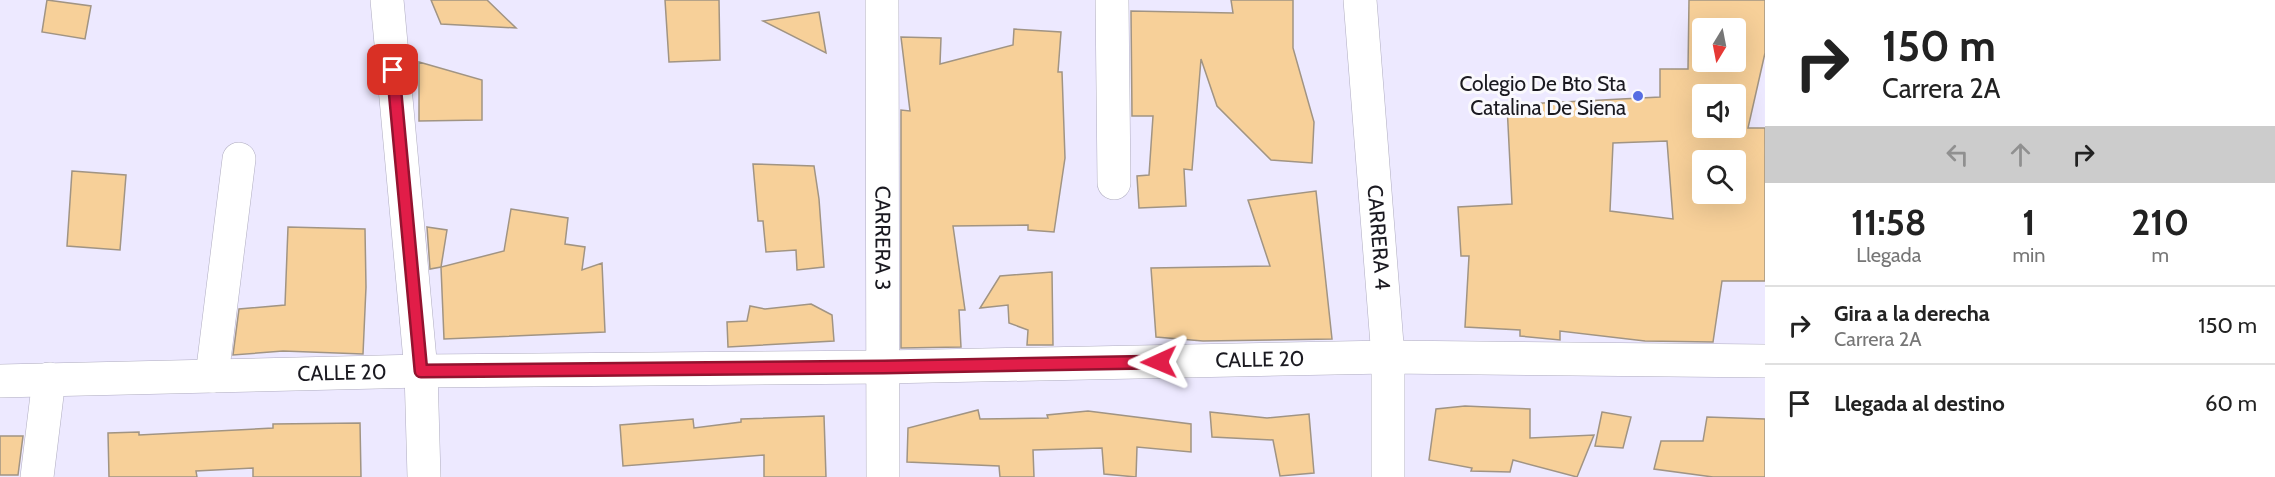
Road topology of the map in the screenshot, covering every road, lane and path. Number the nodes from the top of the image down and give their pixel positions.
1 (387, 0) edge
2 (882, 0) edge
3 (1112, 0) edge
4 (1360, 0) edge
5 (239, 159) dead end
6 (1114, 183) dead end
7 (1388, 357) junction
8 (1765, 361) edge
9 (884, 367) junction
10 (421, 371) junction
11 (212, 376) junction
12 (49, 379) junction
13 (0, 381) edge
14 (37, 477) edge
15 (424, 477) edge
16 (883, 477) edge
17 (1388, 477) edge

1 - 10 street
2 - 9 street, CARRERA 3
3 - 6 street
4 - 7 street, CARRERA 4
5 - 11 street
7 - 8 street, CALLE 20
7 - 9 street, CALLE 20
7 - 17 street, CARRERA 4
9 - 10 street, CALLE 20
9 - 16 street, CARRERA 3
10 - 11 street, CALLE 20
10 - 15 street
11 - 12 street, CALLE 20
12 - 13 street, CALLE 20
12 - 14 street

